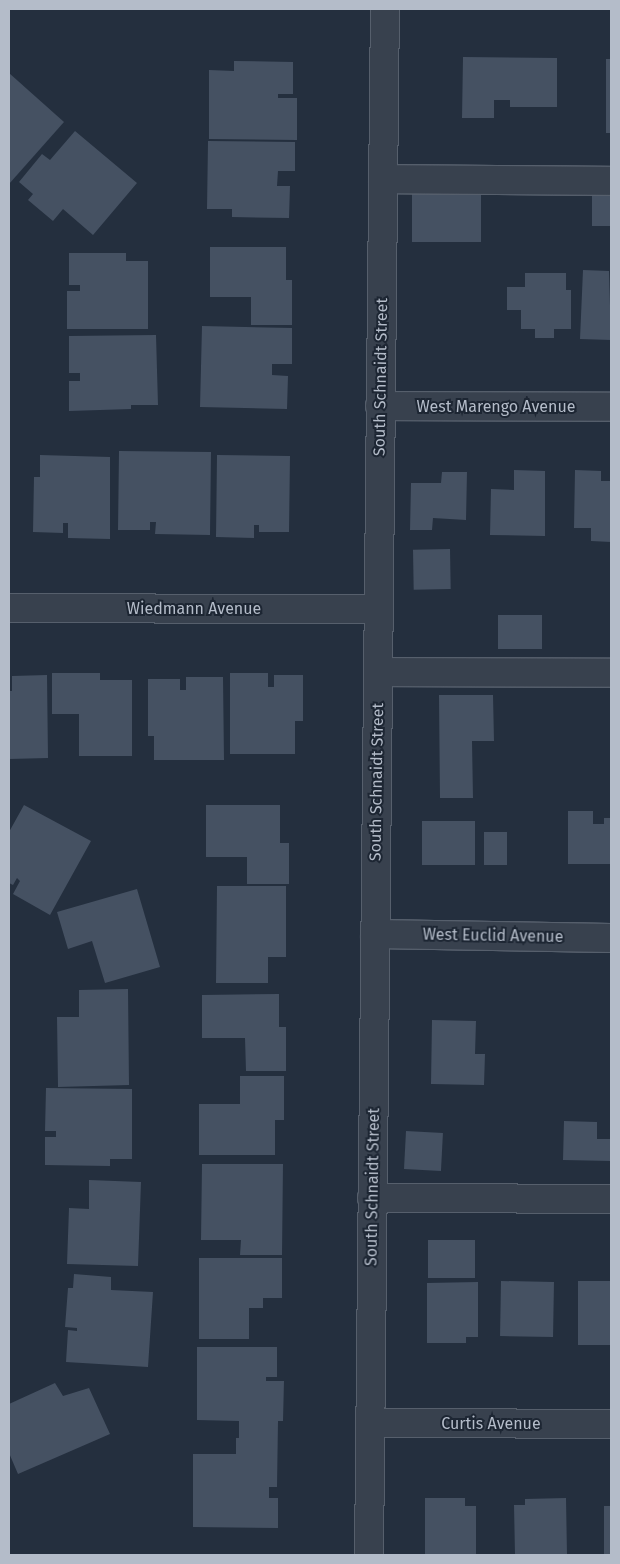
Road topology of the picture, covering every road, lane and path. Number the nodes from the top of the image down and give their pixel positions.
1 (385, 9) edge
2 (383, 180) junction
3 (611, 181) edge
4 (380, 406) junction
5 (611, 407) edge
6 (9, 608) edge
7 (378, 609) junction
8 (378, 672) junction
9 (611, 673) edge
10 (375, 934) junction
11 (611, 938) edge
12 (372, 1198) junction
13 (611, 1199) edge
14 (370, 1423) junction
15 (611, 1424) edge
16 (369, 1555) edge

1 - 2 street, South Schnaidt Street
2 - 3 street
2 - 4 street, South Schnaidt Street
4 - 5 street, West Marengo Avenue
4 - 7 street, South Schnaidt Street
6 - 7 street, Wiedmann Avenue
7 - 8 street, South Schnaidt Street
8 - 9 street
8 - 10 street, South Schnaidt Street
10 - 11 street, West Euclid Avenue
10 - 12 street, South Schnaidt Street
12 - 13 street
12 - 14 street, South Schnaidt Street
14 - 15 street, Curtis Avenue
14 - 16 street, South Schnaidt Street

